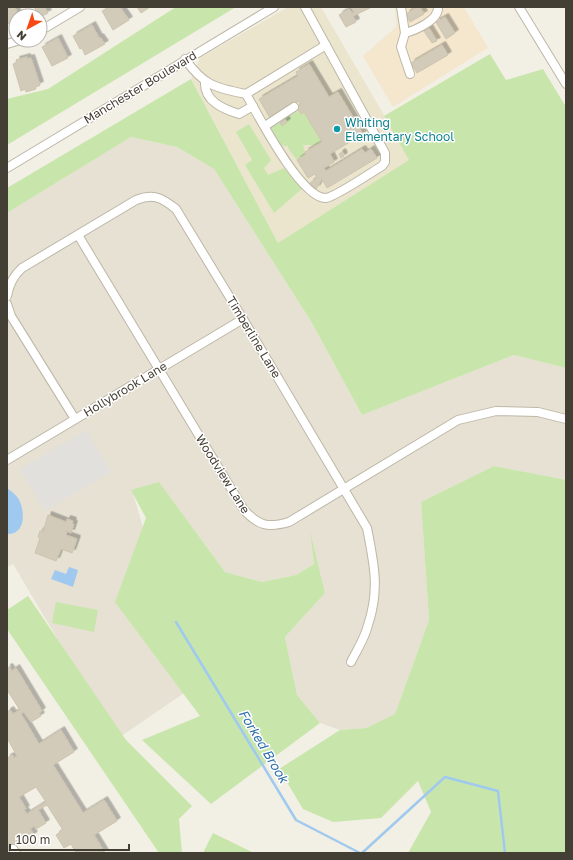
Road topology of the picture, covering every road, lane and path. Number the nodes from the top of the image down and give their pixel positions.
1 (80, 7) edge
2 (274, 7) edge
3 (305, 7) edge
4 (401, 7) edge
5 (438, 7) edge
6 (520, 7) edge
7 (48, 26) edge
8 (406, 33) junction
9 (326, 45) junction
10 (186, 59) junction
11 (410, 74) dead end
12 (205, 82) junction
13 (566, 84) edge
14 (246, 94) junction
15 (253, 106) junction
16 (294, 107) dead end
17 (265, 126) junction
18 (7, 168) edge
19 (78, 235) junction
20 (7, 296) edge
21 (7, 304) edge
22 (243, 319) junction
23 (159, 369) junction
24 (75, 419) junction
25 (566, 419) edge
26 (7, 460) edge
27 (345, 489) junction
28 (351, 662) dead end

1 - 7 street
2 - 10 street, Manchester Boulevard
3 - 9 street
4 - 8 street
5 - 8 street
6 - 13 street
8 - 11 street
9 - 14 street
9 - 17 street
10 - 12 street
10 - 18 street, Manchester Boulevard
12 - 14 street
12 - 15 street
14 - 15 street
15 - 17 street
16 - 17 street
19 - 20 street, Timberline Lane
19 - 22 street, Timberline Lane
19 - 23 street, Woodview Lane
21 - 24 street
22 - 23 street, Hollybrook Lane
22 - 27 street, Timberline Lane
23 - 24 street, Hollybrook Lane
23 - 27 street, Woodview Lane
24 - 26 street, Hollybrook Lane
25 - 27 street, Woodview Lane
27 - 28 street, Timberline Lane

